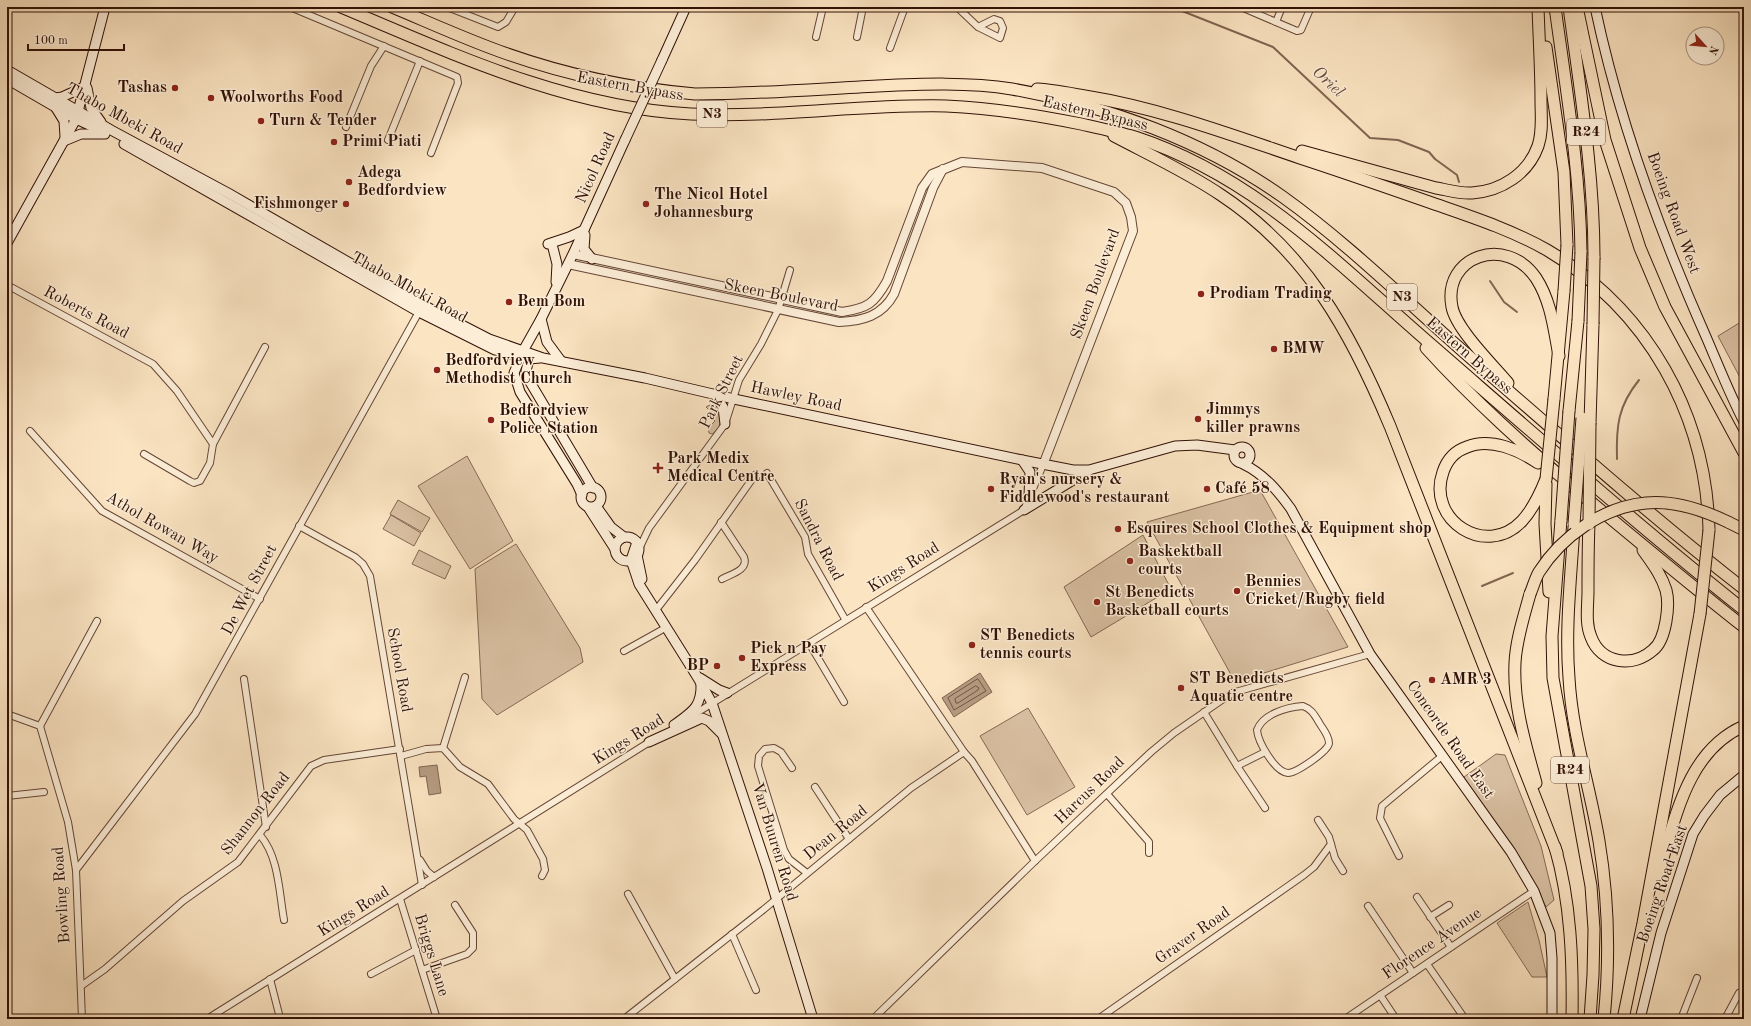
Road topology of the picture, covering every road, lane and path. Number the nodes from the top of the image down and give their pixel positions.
1 (105, 7) edge
2 (290, 7) edge
3 (341, 7) edge
4 (392, 7) edge
5 (447, 7) edge
6 (515, 7) edge
7 (686, 7) edge
8 (823, 7) edge
9 (863, 7) edge
10 (905, 7) edge
11 (957, 7) edge
12 (1241, 7) edge
13 (1282, 7) edge
14 (1311, 7) edge
15 (1538, 7) edge
16 (1542, 7) edge
17 (1555, 7) edge
18 (1569, 7) edge
19 (1577, 7) edge
20 (1595, 7) edge
21 (963, 10) edge
22 (1276, 22) junction
23 (978, 27) dead end
24 (816, 36) dead end
25 (856, 37) dead end
26 (384, 46) junction
27 (890, 48) dead end
28 (420, 60) junction
29 (7, 70) edge
30 (7, 79) edge
31 (86, 85) junction
32 (1011, 89) junction
33 (55, 102) junction
34 (78, 115) junction
35 (102, 125) junction
36 (346, 127) dead end
37 (1099, 128) junction
38 (1224, 132) junction
39 (107, 134) junction
40 (64, 140) junction
41 (388, 140) dead end
42 (431, 154) dead end
43 (944, 169) junction
44 (227, 197) junction
45 (916, 205) junction
46 (925, 208) junction
47 (585, 228) junction
48 (7, 241) edge
49 (301, 241) junction
50 (573, 254) junction
51 (592, 259) junction
52 (895, 260) junction
53 (568, 264) junction
54 (905, 264) junction
55 (790, 270) dead end
56 (707, 284) junction
57 (7, 285) edge
58 (555, 287) junction
59 (710, 296) junction
60 (780, 300) junction
61 (421, 309) junction
62 (1390, 309) junction
63 (778, 310) junction
64 (542, 319) junction
65 (265, 347) dead end
66 (508, 350) junction
67 (525, 355) junction
68 (1558, 356) junction
69 (561, 361) junction
70 (514, 373) junction
71 (536, 393) junction
72 (715, 394) junction
73 (734, 399) junction
74 (525, 400) junction
75 (1526, 406) junction
76 (1586, 421) junction
77 (1744, 422) edge
78 (725, 424) junction
79 (30, 431) dead end
80 (213, 444) junction
81 (1744, 453) edge
82 (144, 454) dead end
83 (1235, 455) junction
84 (1251, 455) junction
85 (1022, 460) junction
86 (1043, 464) junction
87 (1243, 464) junction
88 (1089, 470) junction
89 (767, 473) dead end
90 (755, 475) dead end
91 (593, 488) junction
92 (1278, 491) junction
93 (582, 495) junction
94 (1030, 495) junction
95 (1543, 495) junction
96 (1583, 495) junction
97 (592, 506) junction
98 (1596, 506) junction
99 (1024, 510) junction
100 (721, 522) junction
101 (299, 526) junction
102 (1744, 530) edge
103 (624, 538) junction
104 (615, 549) junction
105 (636, 551) junction
106 (621, 559) junction
107 (722, 579) dead end
108 (639, 584) junction
109 (1744, 589) edge
110 (648, 596) junction
111 (260, 599) junction
112 (866, 607) junction
113 (656, 610) junction
114 (1744, 610) edge
115 (845, 619) junction
116 (97, 621) dead end
117 (667, 627) junction
118 (1744, 627) edge
119 (1552, 636) junction
120 (809, 643) junction
121 (624, 651) dead end
122 (1370, 654) junction
123 (465, 677) dead end
124 (244, 678) dead end
125 (699, 679) junction
126 (727, 693) junction
127 (844, 702) dead end
128 (712, 703) junction
129 (1204, 712) junction
130 (7, 714) edge
131 (40, 726) junction
132 (1744, 726) edge
133 (662, 734) junction
134 (723, 736) junction
135 (649, 742) junction
136 (443, 748) junction
137 (400, 752) junction
138 (964, 752) junction
139 (1265, 752) junction
140 (1442, 756) junction
141 (1237, 766) junction
142 (792, 768) dead end
143 (1744, 775) edge
144 (815, 786) dead end
145 (44, 792) dead end
146 (1107, 794) junction
147 (7, 796) edge
148 (1265, 808) dead end
149 (1318, 820) dead end
150 (520, 824) junction
151 (266, 827) junction
152 (260, 835) junction
153 (849, 839) junction
154 (1331, 844) junction
155 (1149, 853) dead end
156 (1557, 853) junction
157 (418, 856) junction
158 (1399, 856) dead end
159 (1035, 862) junction
160 (76, 870) junction
161 (1343, 871) dead end
162 (807, 873) junction
163 (542, 876) dead end
164 (434, 877) junction
165 (422, 885) junction
166 (1534, 891) junction
167 (628, 894) dead end
168 (1417, 897) dead end
169 (400, 899) junction
170 (776, 899) junction
171 (455, 905) dead end
172 (1449, 905) dead end
173 (1368, 906) dead end
174 (1430, 917) junction
175 (284, 920) dead end
176 (1643, 923) junction
177 (732, 934) junction
178 (1451, 947) junction
179 (416, 950) junction
180 (1427, 964) junction
181 (422, 970) junction
182 (1412, 973) junction
183 (371, 974) dead end
184 (1697, 978) dead end
185 (676, 979) junction
186 (270, 980) junction
187 (81, 986) junction
188 (756, 990) dead end
189 (1739, 993) dead end
190 (1380, 995) junction
191 (280, 1018) dead end
192 (874, 1018) edge
193 (82, 1019) edge
194 (207, 1019) edge
195 (437, 1019) edge
196 (624, 1019) edge
197 (813, 1019) edge
198 (1098, 1019) edge
199 (1345, 1019) edge
200 (1396, 1019) edge
201 (1465, 1019) edge
202 (1552, 1019) edge
203 (1572, 1019) edge
204 (1590, 1019) edge
205 (1604, 1019) edge
206 (1623, 1019) edge
207 (1640, 1019) edge
208 (1681, 1019) edge
209 (1725, 1019) edge

1 - 31 main road
2 - 26 street
3 - 37 highway, Eastern Bypass / N3
4 - 32 highway, Eastern Bypass / N3
5 - 6 street
7 - 47 main road, Nicol Road, bridge
8 - 24 street
9 - 25 street
10 - 27 street
11 - 21 street
12 - 22 street
13 - 22 street
14 - 22 street
15 - 38 highway
16 - 68 highway, bridge
17 - 119 highway, R24, bridge
18 - 76 highway, R24, bridge
19 - 81 highway
20 - 77 main road, Boeing Road West
21 - 23 street
26 - 28 street
26 - 36 street
28 - 41 street
28 - 42 street
29 - 33 main road, Thabo Mbeki Road
30 - 33 main road, Thabo Mbeki Road
31 - 33 main road
31 - 34 main road
31 - 35 main road
32 - 38 highway
32 - 75 highway, Eastern Bypass / N3
33 - 34 main road, Thabo Mbeki Road
33 - 40 main road
34 - 35 main road, Thabo Mbeki Road
34 - 39 main road, Thabo Mbeki Road
34 - 40 main road
35 - 44 main road, Thabo Mbeki Road
37 - 62 highway, Eastern Bypass / N3
37 - 156 highway
38 - 176 highway, bridge
39 - 40 main road
39 - 44 main road, Thabo Mbeki Road
40 - 48 main road
43 - 45 street, Skeen Boulevard
43 - 46 street, Skeen Boulevard
43 - 86 street, Skeen Boulevard
44 - 49 main road
45 - 46 street
45 - 52 street, Skeen Boulevard
46 - 54 street, Skeen Boulevard
47 - 50 main road, Nicol Road
47 - 51 main road
47 - 58 main road
49 - 61 main road, Thabo Mbeki Road
49 - 61 main road, Thabo Mbeki Road
50 - 51 street, Skeen Boulevard
50 - 53 main road, Nicol Road
51 - 56 street, Skeen Boulevard
52 - 54 street
52 - 60 street, Skeen Boulevard
53 - 58 main road, Nicol Road
53 - 59 street, Skeen Boulevard
54 - 63 street, Skeen Boulevard
55 - 60 street, Park Street
56 - 59 street
56 - 60 street, Skeen Boulevard
57 - 80 street, Roberts Road
58 - 64 main road, Nicol Road
59 - 63 street, Skeen Boulevard
60 - 63 street, Park Street
61 - 66 main road, Thabo Mbeki Road
61 - 101 street, De Wet Street
62 - 96 highway
62 - 114 highway, Eastern Bypass / N3
63 - 73 street, Park Street
64 - 67 main road, Nicol Road
64 - 69 main road
65 - 80 street
66 - 67 main road
66 - 70 main road
67 - 69 main road, Hawley Road
67 - 70 main road
67 - 71 main road
68 - 75 highway
68 - 95 highway, bridge
69 - 72 main road, Hawley Road
70 - 74 main road
71 - 74 main road
71 - 91 main road
72 - 73 main road, Hawley Road
72 - 78 main road
73 - 78 street, Park Street
73 - 85 main road, Hawley Road
74 - 93 main road
75 - 109 highway, Eastern Bypass / N3
76 - 98 highway, bridge
76 - 205 highway, R24, bridge
78 - 105 street, Park Street
79 - 111 street, Athol Rowan Way
80 - 82 street
83 - 84 main road
83 - 87 main road
83 - 88 main road
84 - 87 main road
84 - 92 main road, Concorde Road East
85 - 86 main road, Hawley Road
85 - 94 main road
86 - 88 main road
86 - 94 street
87 - 92 main road, Concorde Road East
88 - 99 main road
89 - 115 street, Sandra Road
90 - 100 street
91 - 93 main road
91 - 97 main road
92 - 122 main road, Concorde Road East
93 - 97 main road
94 - 99 street
95 - 96 highway
95 - 119 highway
96 - 98 highway
97 - 103 main road
97 - 104 main road
98 - 118 highway
99 - 112 street, Kings Road
100 - 107 street
100 - 113 street
101 - 111 street, De Wet Street
101 - 137 street, School Road
102 - 156 highway, bridge
103 - 104 main road
103 - 105 main road
104 - 106 main road
105 - 106 main road
105 - 108 main road
105 - 110 main road
106 - 108 main road
108 - 110 main road
110 - 113 main road
111 - 160 street, De Wet Street
112 - 115 street, Kings Road
112 - 138 street
113 - 117 main road
115 - 120 street, Kings Road
116 - 131 street
117 - 121 street
117 - 125 main road
119 - 204 highway, R24
120 - 126 street, Kings Road
120 - 127 street
122 - 129 street, Harcus Road
122 - 140 main road, Concorde Road East
123 - 136 street
124 - 151 street
125 - 126 main road
125 - 128 main road, Van Buuren Road
125 - 133 main road
126 - 128 street, Kings Road
128 - 133 street, Kings Road
128 - 134 main road, Van Buuren Road
129 - 141 street
129 - 146 street, Harcus Road
130 - 131 street
131 - 160 street, Bowling Road
132 - 176 highway
133 - 135 street, Kings Road
134 - 135 main road
134 - 170 main road, Van Buuren Road
135 - 150 street, Kings Road
136 - 137 street, Shannon Road
136 - 150 street
137 - 151 street, Shannon Road
137 - 157 street, School Road
138 - 153 street, Dean Road
138 - 159 street
139 - 139 street
139 - 141 street
140 - 158 street
140 - 166 main road, Concorde Road East
141 - 148 street
142 - 162 street
143 - 207 main road, Boeing Road East
144 - 153 street
145 - 147 street
146 - 155 street
146 - 159 street, Harcus Road
149 - 154 street
150 - 163 street
150 - 164 street, Kings Road
151 - 152 street, Shannon Road
152 - 175 street
152 - 187 street, Shannon Road
153 - 162 street, Dean Road
154 - 161 street
154 - 198 street, Graver Road
156 - 203 highway
157 - 164 street, School Road
157 - 165 street, School Road
159 - 192 street, Harcus Road
160 - 187 street, Bowling Road
162 - 170 street, Dean Road
164 - 165 street, Kings Road
165 - 169 street, Kings Road
166 - 178 street, Florence Avenue
166 - 202 main road, Concorde Road East
167 - 185 street
168 - 174 street
169 - 179 street, Briggs Lane
169 - 186 street, Kings Road
170 - 177 street, Dean Road
170 - 197 main road, Van Buuren Road
171 - 181 street
172 - 174 street
173 - 182 street
174 - 178 street
176 - 206 highway
177 - 185 street, Dean Road
177 - 188 street
178 - 180 street, Florence Avenue
179 - 181 street, Briggs Lane
179 - 183 street
180 - 182 street, Florence Avenue
180 - 201 street
181 - 195 street, Briggs Lane
182 - 190 street, Florence Avenue
184 - 208 street
185 - 196 street, Dean Road
186 - 191 street
186 - 194 street, Kings Road
187 - 193 street, Bowling Road
189 - 209 street
190 - 199 street, Florence Avenue
190 - 200 street

